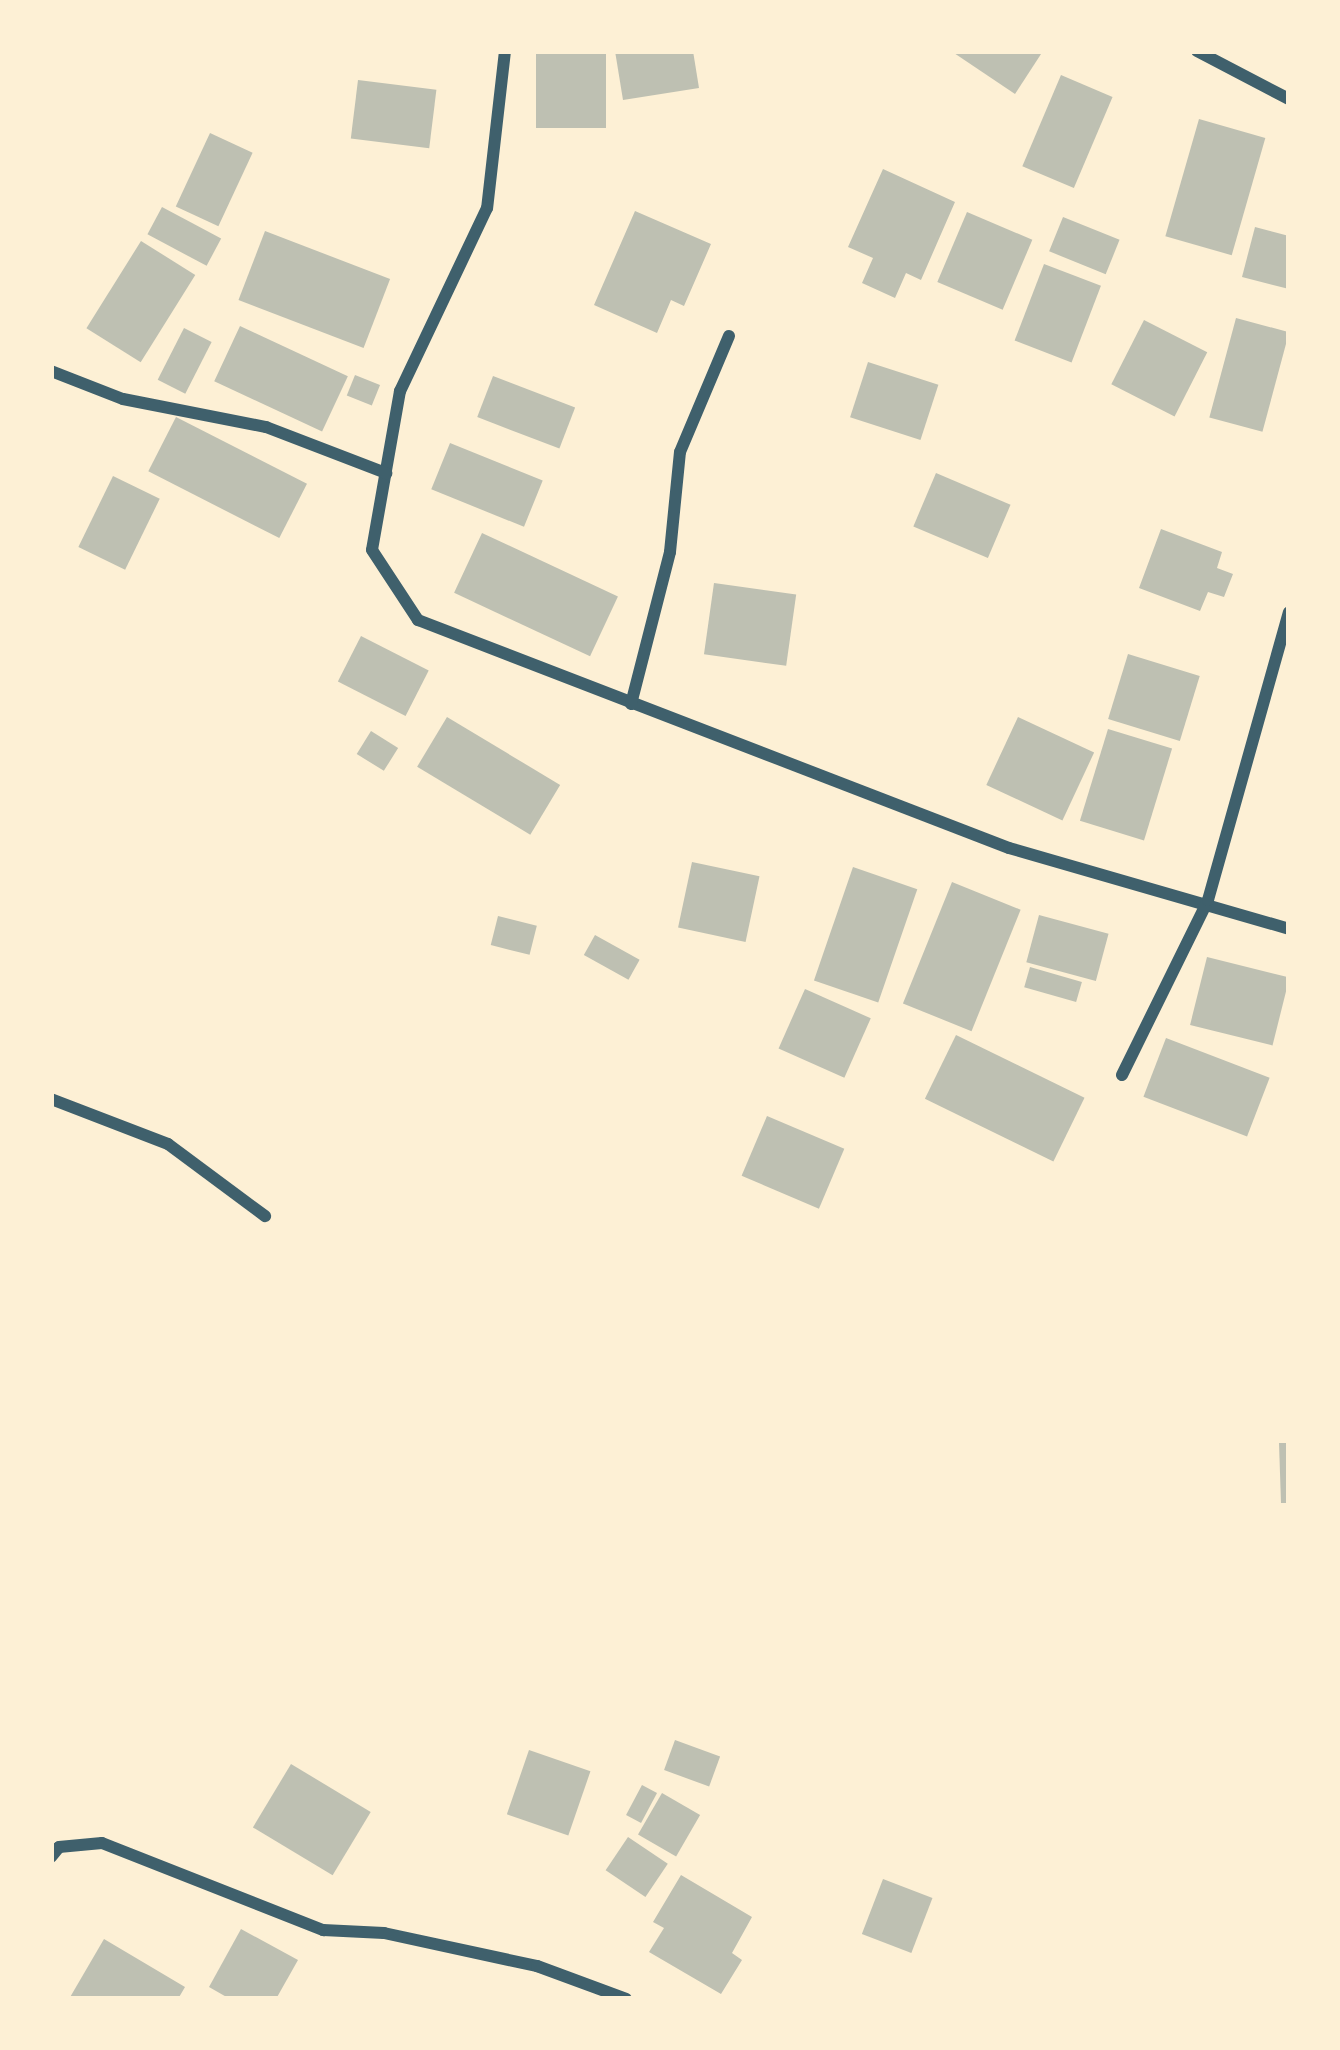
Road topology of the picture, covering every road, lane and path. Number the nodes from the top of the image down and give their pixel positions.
1 (505, 51) edge
2 (1197, 51) edge
3 (1289, 99) edge
4 (729, 336) dead end
5 (51, 371) edge
6 (386, 473) junction
7 (1289, 612) edge
8 (631, 704) junction
9 (1208, 900) junction
10 (1289, 929) edge
11 (1122, 1075) dead end
12 (51, 1099) edge
13 (265, 1216) dead end
14 (51, 1857) edge
15 (626, 1999) edge

1 - 6 street
2 - 3 street
4 - 8 street
5 - 6 street
6 - 8 street
7 - 9 street
8 - 9 street
9 - 10 street
9 - 11 street
12 - 13 street
14 - 15 street

